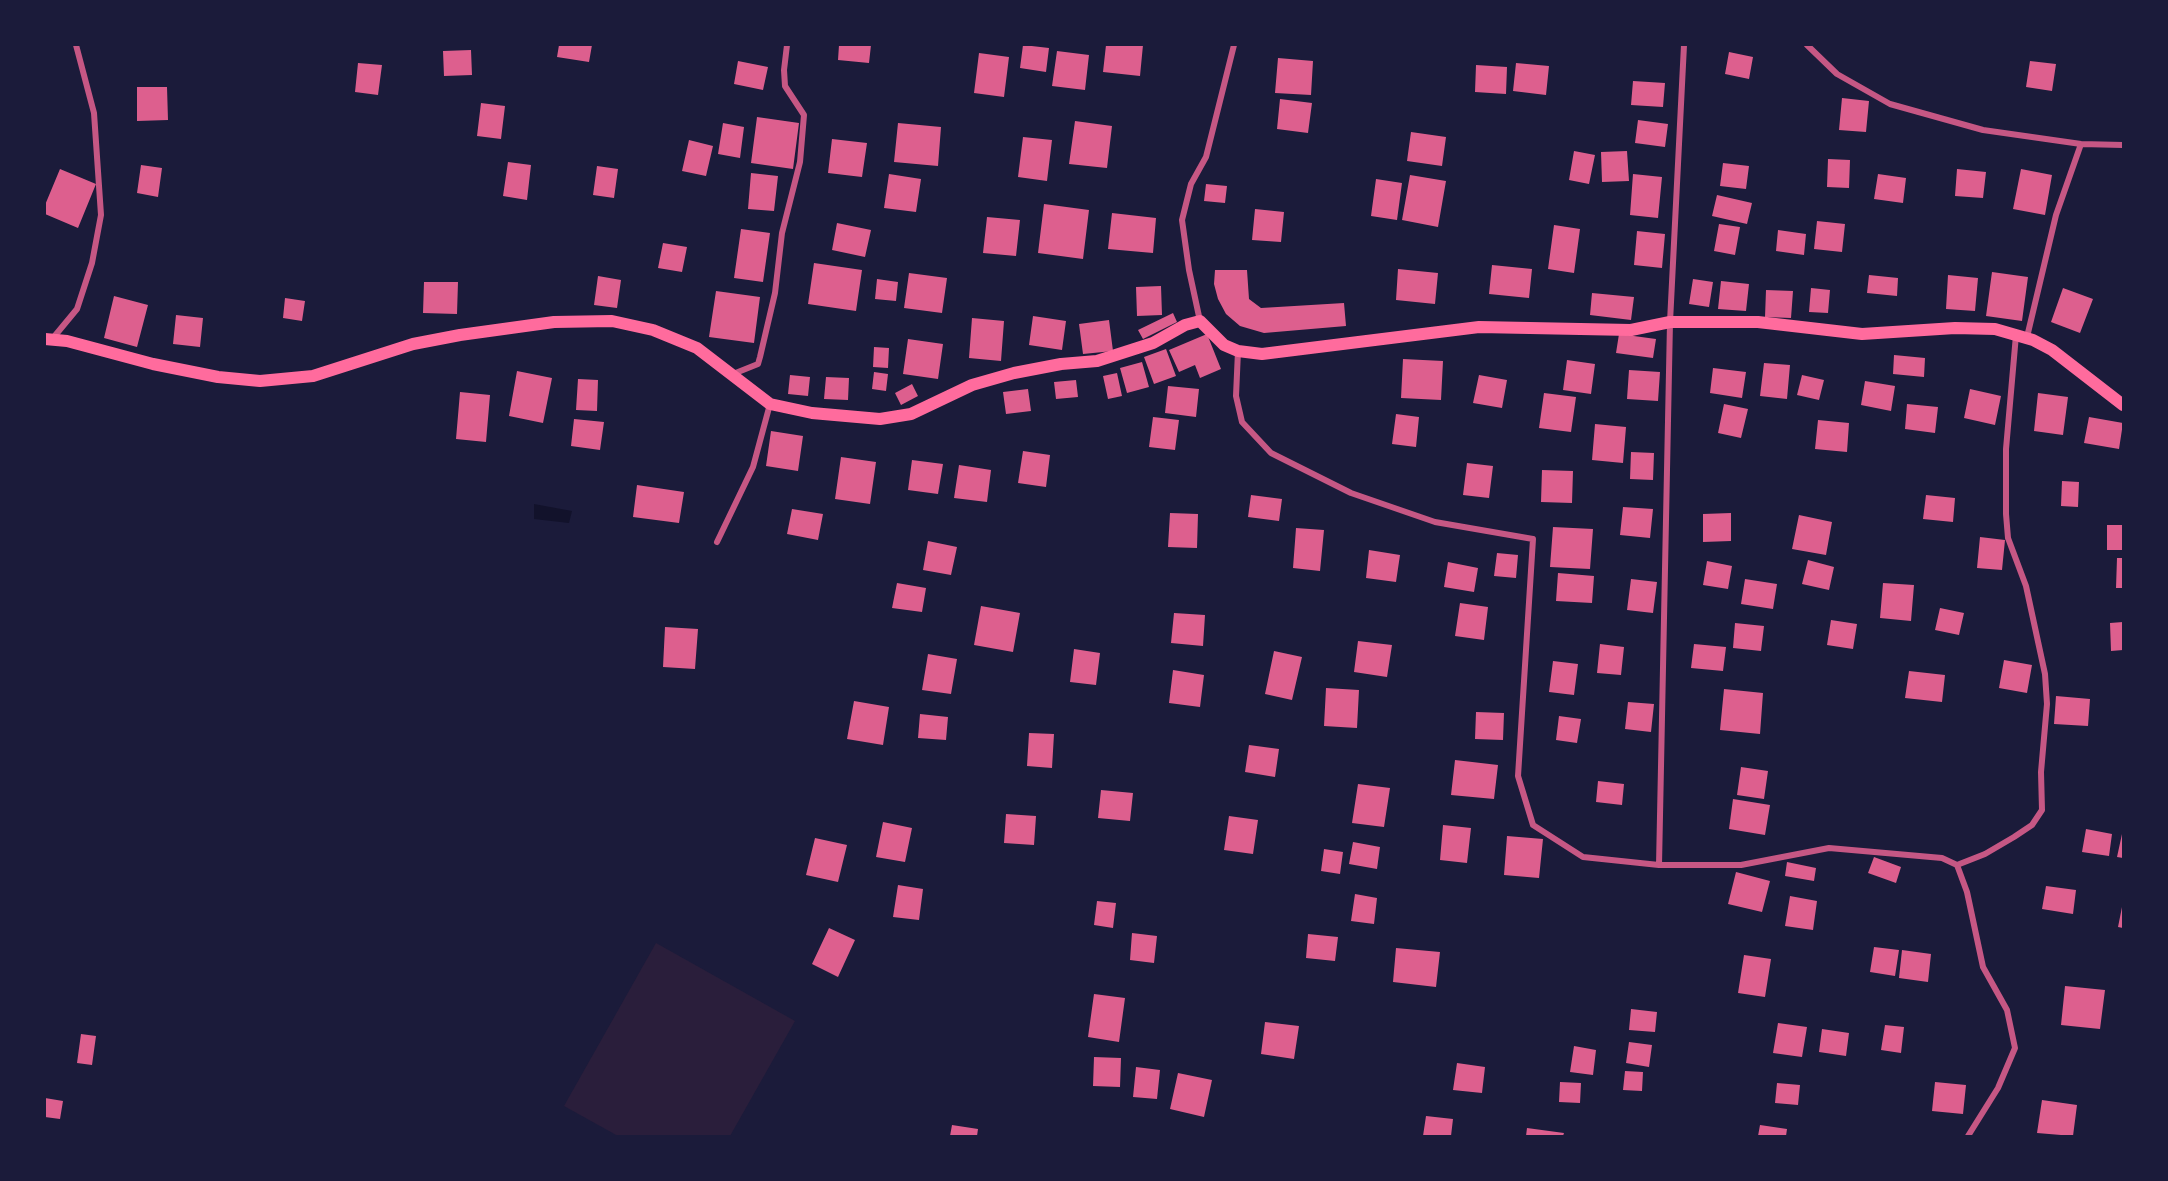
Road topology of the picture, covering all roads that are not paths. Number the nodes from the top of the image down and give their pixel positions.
1 (76, 45) edge
2 (787, 45) edge
3 (1234, 45) edge
4 (1684, 45) edge
5 (1807, 45) edge
6 (2081, 144) junction
7 (2123, 145) edge
8 (1200, 321) junction
9 (1670, 322) junction
10 (2022, 336) junction
11 (49, 339) edge
12 (1238, 351) junction
13 (733, 374) junction
14 (770, 404) junction
15 (2123, 405) edge
16 (717, 542) dead end
17 (1659, 865) junction
18 (1957, 865) junction
19 (1968, 1136) edge

1 - 11 street
2 - 13 street
3 - 8 street
4 - 9 street
5 - 6 street
6 - 7 street
6 - 10 street
8 - 12 main road
8 - 14 main road
9 - 10 main road
9 - 12 main road
9 - 17 street
10 - 15 main road
10 - 18 street
11 - 13 main road
12 - 17 street
13 - 14 main road
14 - 16 street
17 - 18 street
18 - 19 street

